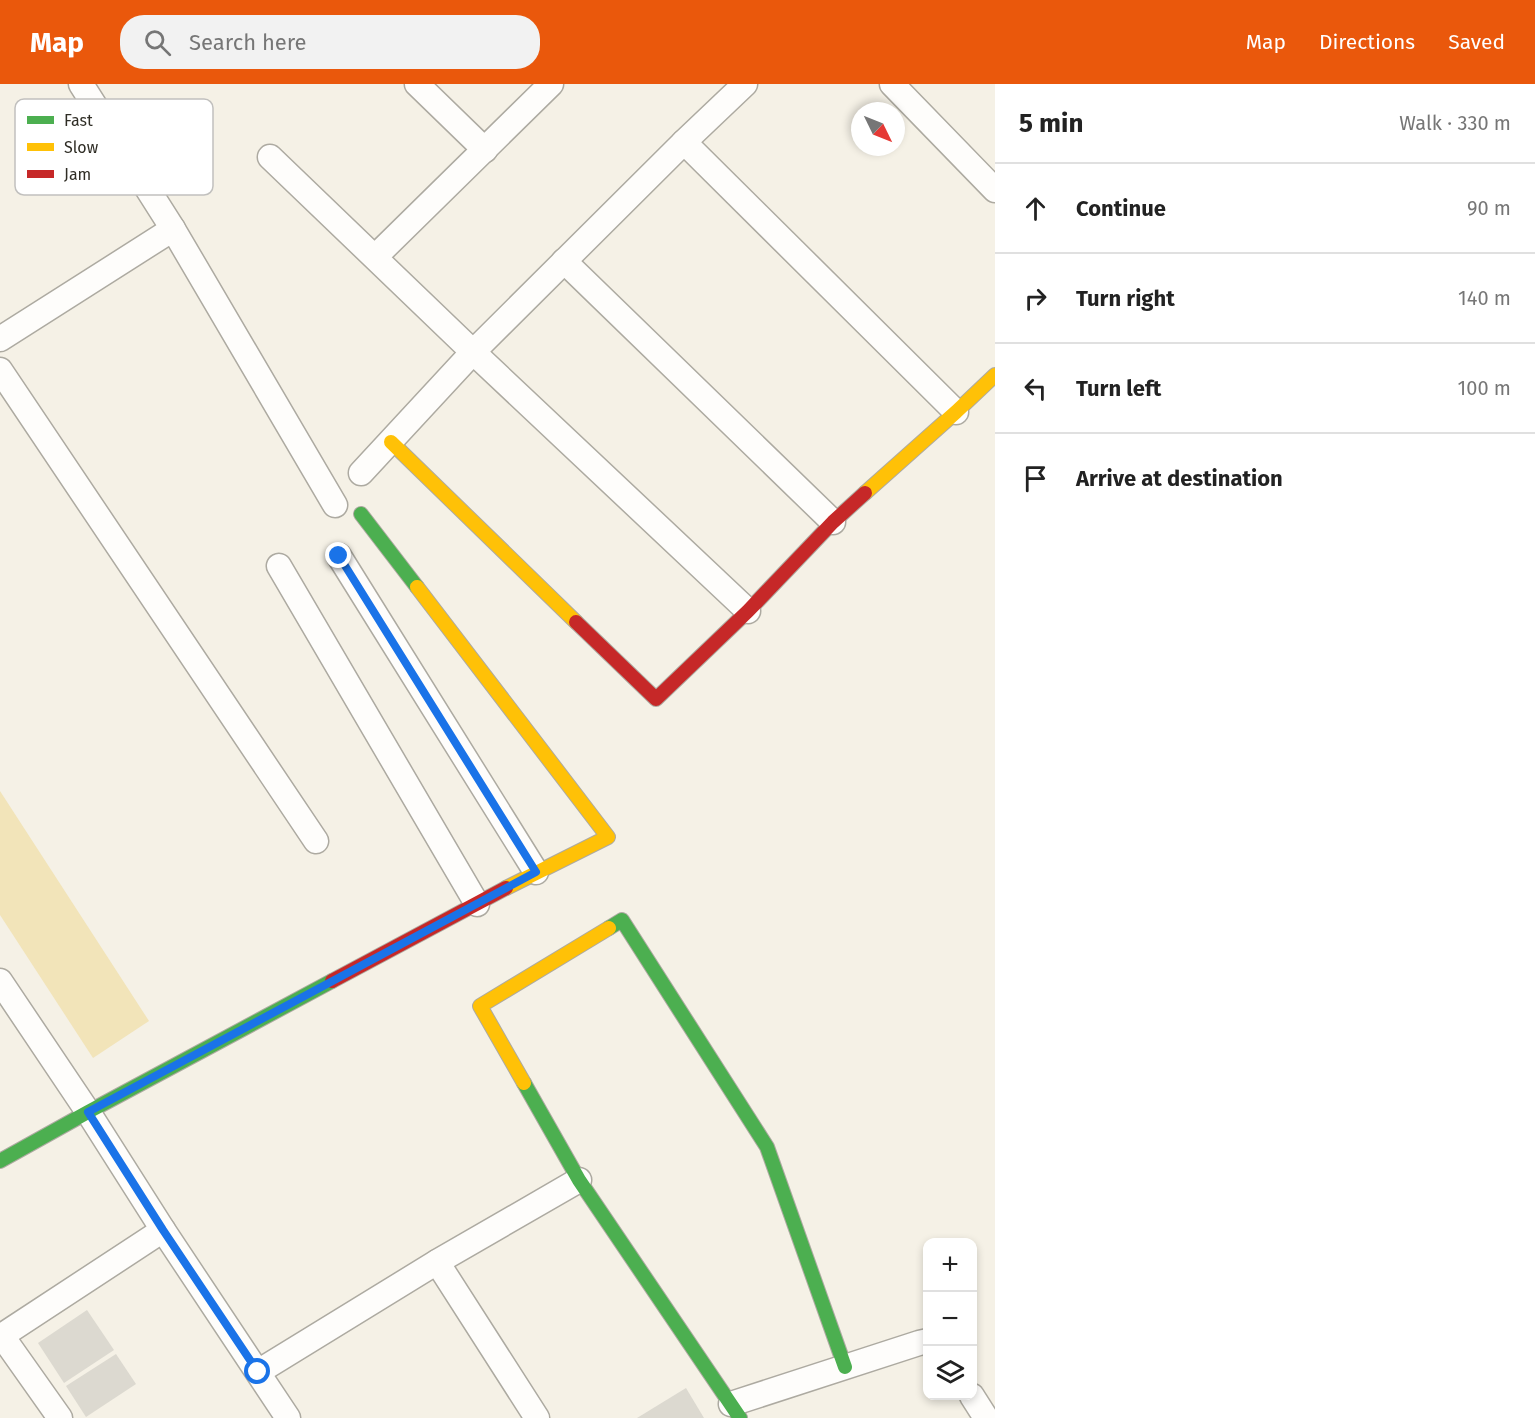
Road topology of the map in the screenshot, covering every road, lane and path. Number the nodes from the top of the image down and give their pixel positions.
1 (81, 84) edge
2 (417, 84) edge
3 (551, 84) edge
4 (745, 84) edge
5 (892, 84) edge
6 (91, 99) edge
7 (684, 142) junction
8 (485, 150) junction
9 (270, 157) dead end
10 (995, 190) edge
11 (151, 195) edge
12 (173, 229) junction
13 (375, 257) junction
14 (564, 261) junction
15 (0, 339) edge
16 (473, 352) junction
17 (0, 370) edge
18 (995, 375) edge
19 (957, 412) junction
20 (391, 442) junction
21 (361, 473) dead end
22 (335, 505) dead end
23 (361, 514) dead end
24 (833, 522) junction
25 (339, 556) dead end
26 (279, 566) dead end
27 (748, 611) junction
28 (316, 841) dead end
29 (536, 872) junction
30 (477, 904) junction
31 (0, 981) edge
32 (88, 1112) junction
33 (0, 1161) edge
34 (579, 1179) junction
35 (163, 1230) junction
36 (437, 1262) junction
37 (1, 1337) edge
38 (923, 1342) edge
39 (845, 1367) junction
40 (258, 1372) junction
41 (975, 1400) edge
42 (736, 1411) edge
43 (60, 1418) edge
44 (288, 1418) edge
45 (537, 1418) edge
46 (986, 1418) edge

1 - 6 street
2 - 8 street
3 - 8 street
4 - 7 street
5 - 10 street
7 - 14 street
7 - 19 street
8 - 13 street
9 - 13 street
11 - 12 street
12 - 15 street
12 - 22 street
13 - 16 street
14 - 16 street
14 - 24 street
16 - 20 street
16 - 27 street
17 - 28 street
18 - 19 street
19 - 24 street
20 - 21 street
20 - 27 street
23 - 29 street
24 - 27 street
25 - 29 street
26 - 30 street
29 - 30 street
30 - 32 street
31 - 32 street
32 - 33 street
32 - 35 street
34 - 36 street
34 - 39 street
34 - 42 street
35 - 37 street
35 - 40 street
36 - 40 street
36 - 45 street
37 - 43 street
38 - 39 street
39 - 42 street
40 - 44 street
41 - 46 street

